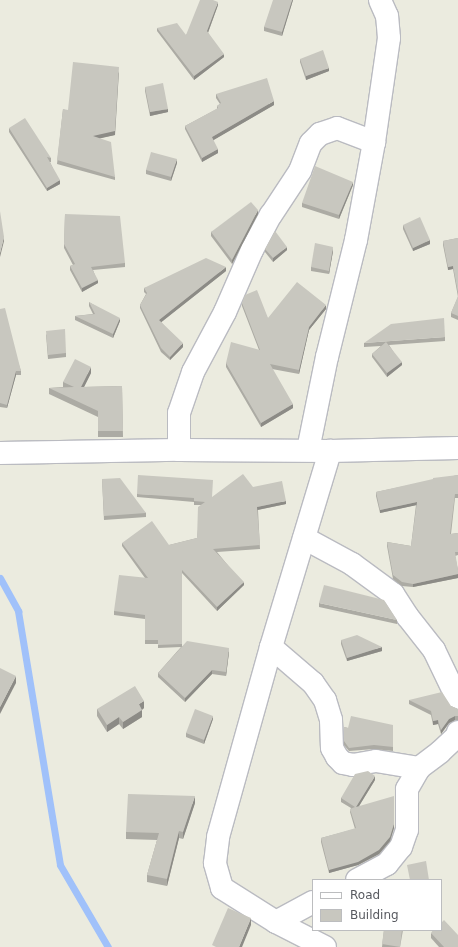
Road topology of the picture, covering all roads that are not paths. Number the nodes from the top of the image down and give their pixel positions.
1 (380, 0) edge
2 (374, 142) junction
3 (458, 448) edge
4 (179, 450) junction
5 (308, 450) junction
6 (330, 451) junction
7 (0, 453) edge
8 (304, 538) junction
9 (271, 648) junction
10 (458, 700) edge
11 (458, 732) edge
12 (419, 768) junction
13 (359, 879) edge
14 (312, 903) edge
15 (276, 922) junction
16 (325, 947) edge

1 - 2 street
2 - 4 street
2 - 5 street
3 - 6 street
4 - 5 street
4 - 7 street
5 - 6 street
6 - 8 street
8 - 9 street
8 - 10 street
9 - 12 street
9 - 15 street
11 - 12 street
12 - 13 street
14 - 15 street
15 - 16 street

